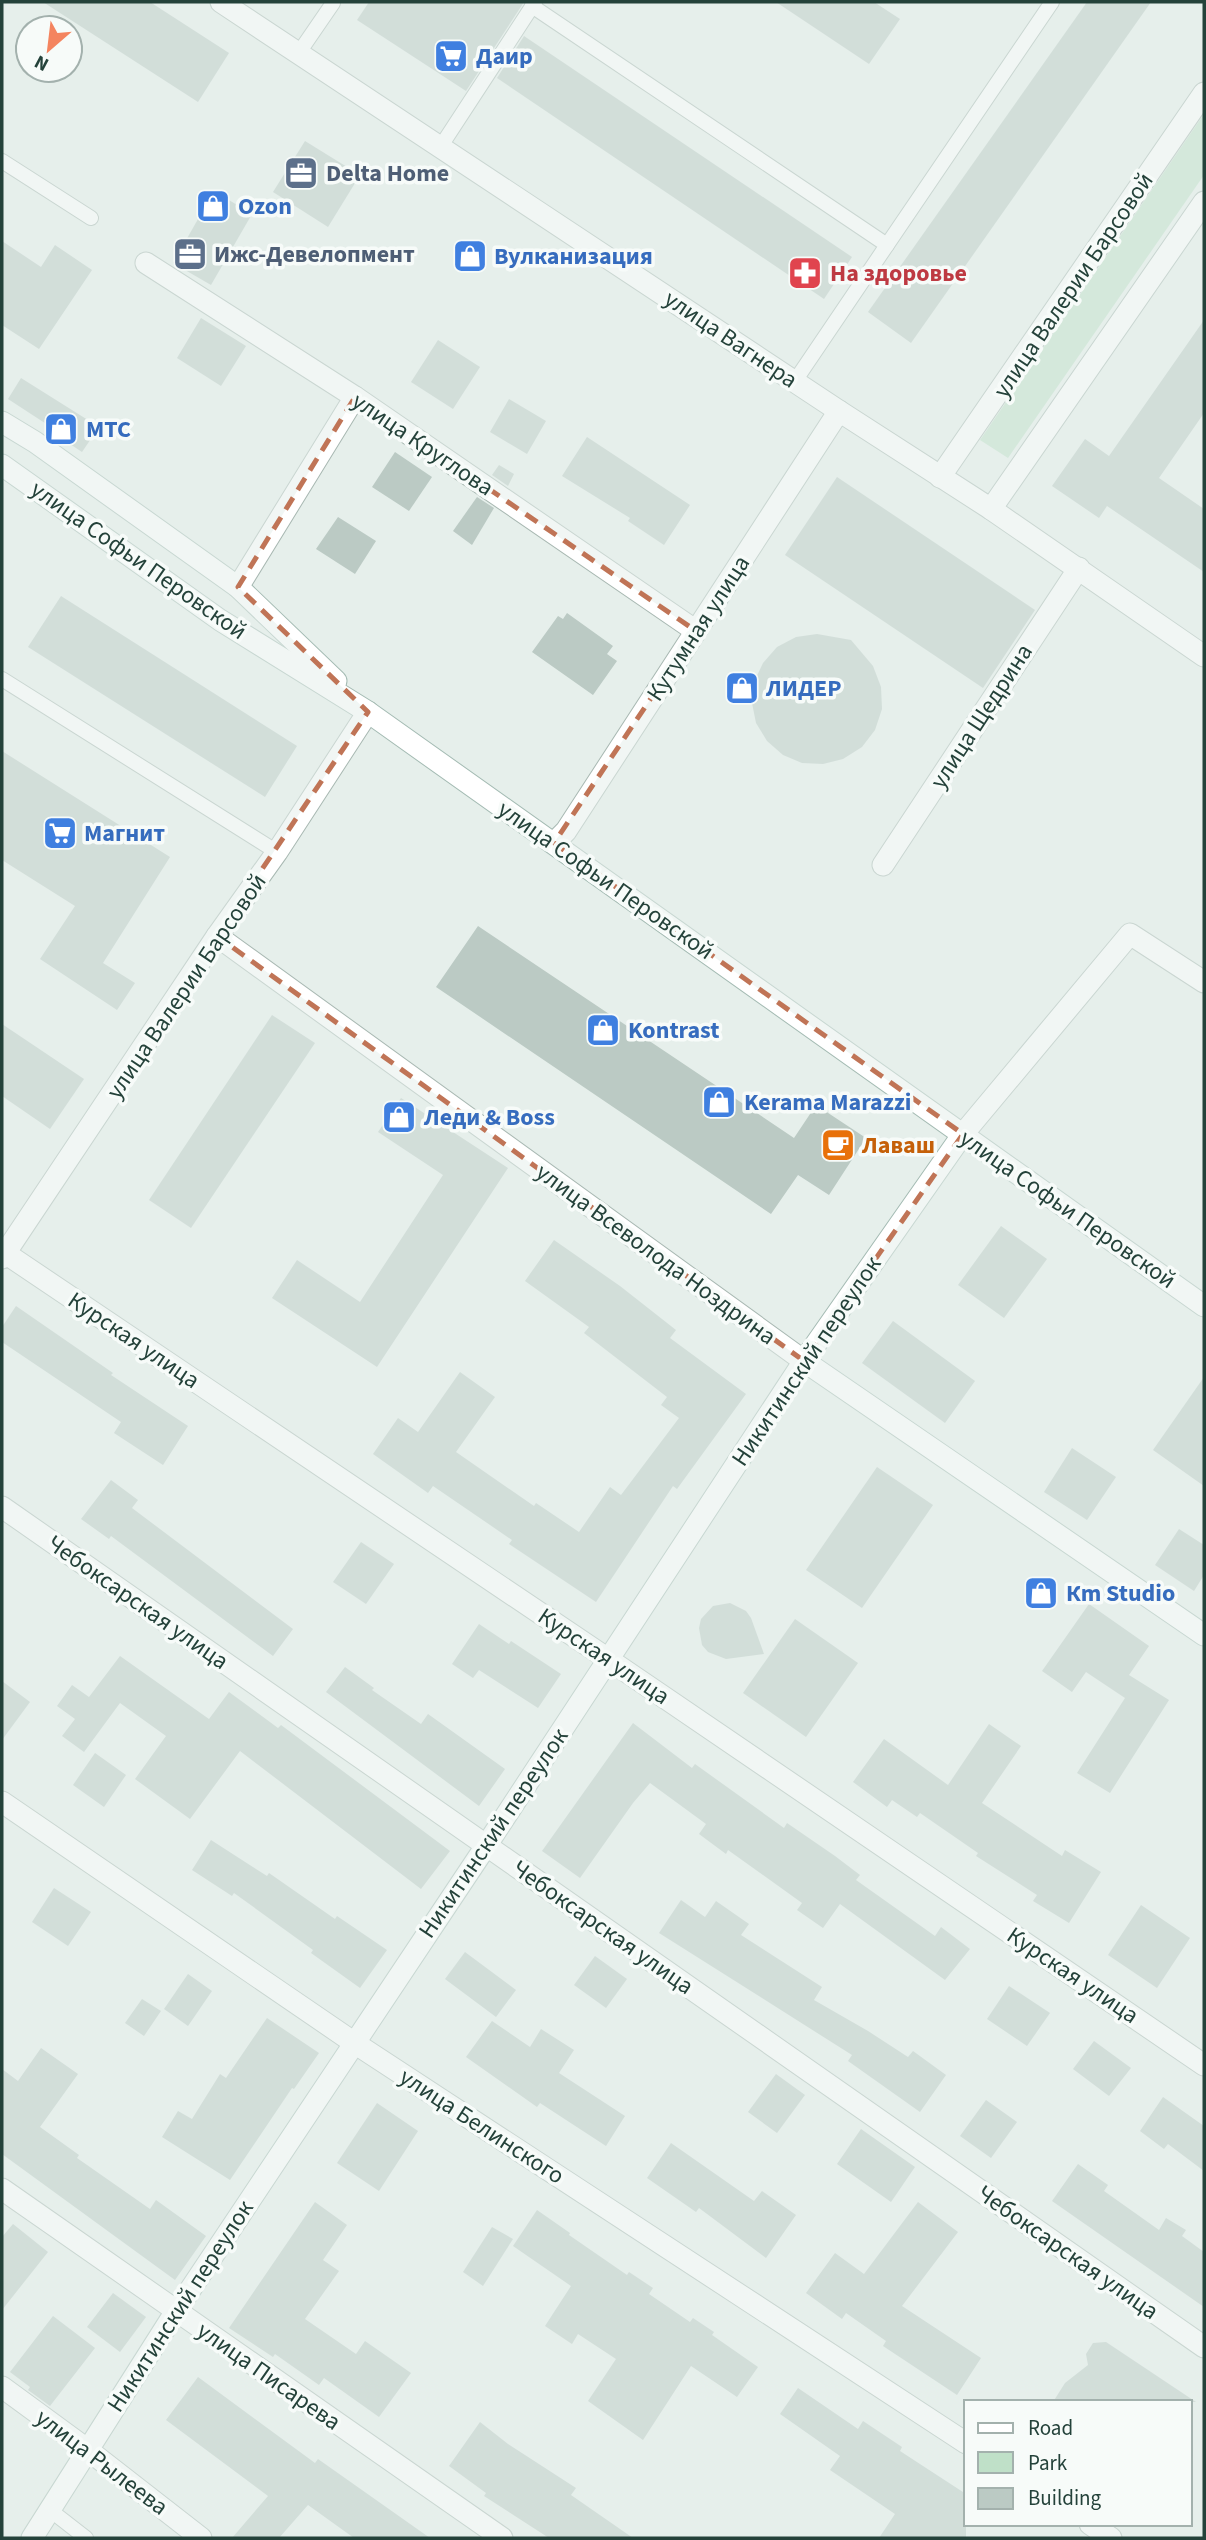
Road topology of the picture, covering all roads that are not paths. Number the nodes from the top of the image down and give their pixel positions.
1 (221, 2) edge
2 (1052, 2) edge
3 (333, 4) dead end
4 (534, 4) edge
5 (298, 54) junction
6 (1204, 93) edge
7 (441, 146) junction
8 (2, 161) edge
9 (1204, 202) edge
10 (91, 218) dead end
11 (887, 245) junction
12 (146, 263) dead end
13 (795, 382) junction
14 (355, 397) junction
15 (839, 411) junction
16 (2, 422) edge
17 (2, 465) edge
18 (940, 477) junction
19 (991, 509) junction
20 (1079, 568) junction
21 (238, 587) junction
22 (696, 631) junction
23 (1204, 656) edge
24 (2, 679) edge
25 (368, 712) junction
26 (554, 843) junction
27 (277, 852) junction
28 (883, 865) dead end
29 (217, 936) junction
30 (1204, 982) edge
31 (963, 1134) junction
32 (3, 1254) edge
33 (1204, 1306) edge
34 (804, 1361) junction
35 (2, 1507) edge
36 (1204, 1635) edge
37 (608, 1658) junction
38 (2, 1801) edge
39 (486, 1846) junction
40 (353, 2042) junction
41 (1204, 2065) edge
42 (2, 2189) edge
43 (176, 2311) junction
44 (1204, 2347) edge
45 (2, 2387) edge
46 (964, 2442) edge
47 (88, 2450) junction
48 (51, 2510) junction
49 (1093, 2526) edge
50 (32, 2538) edge
51 (86, 2538) edge
52 (201, 2538) edge
53 (502, 2538) edge
54 (1111, 2538) edge

1 - 5 street, улица Вагнера
2 - 11 lane
3 - 5 lane
4 - 7 lane
4 - 11 lane
5 - 7 street, улица Вагнера
6 - 18 street, улица Валерии Барсовой
7 - 13 street, улица Вагнера
8 - 10 lane
9 - 19 street
11 - 13 lane
12 - 14 street, улица Круглова
13 - 15 street, улица Вагнера
14 - 21 street
14 - 22 street, улица Круглова
15 - 18 street, улица Вагнера
15 - 22 street, Кутумная улица
16 - 21 street
17 - 25 street, улица Софьи Перовской
18 - 19 street, улица Вагнера
19 - 20 street, улица Вагнера
20 - 23 street, улица Вагнера
20 - 28 street, улица Щедрина
21 - 25 street
22 - 26 street, Кутумная улица
24 - 27 lane
25 - 26 street, улица Софьи Перовской
25 - 27 street, улица Валерии Барсовой
26 - 31 street, улица Софьи Перовской
27 - 29 street, улица Валерии Барсовой
29 - 32 street, улица Валерии Барсовой
29 - 34 street, улица Всеволода Ноздрина
30 - 31 street, Никитинский переулок
31 - 33 street, улица Софьи Перовской
31 - 34 street, Никитинский переулок
32 - 37 street, Курская улица
34 - 36 street, улица Всеволода Ноздрина
34 - 37 street, Никитинский переулок
35 - 39 street, Чебоксарская улица
37 - 39 street, Никитинский переулок
37 - 41 street, Курская улица
38 - 40 street, улица Белинского
39 - 40 street, Никитинский переулок
39 - 44 street, Чебоксарская улица
40 - 43 street, Никитинский переулок
40 - 46 street, улица Белинского
42 - 43 street, улица Писарева
43 - 47 street, Никитинский переулок
43 - 53 street, улица Писарева
45 - 47 street, улица Рылеева
47 - 48 street, Никитинский переулок
47 - 52 street, улица Рылеева
48 - 50 street, Никитинский переулок
48 - 51 lane
49 - 54 street

